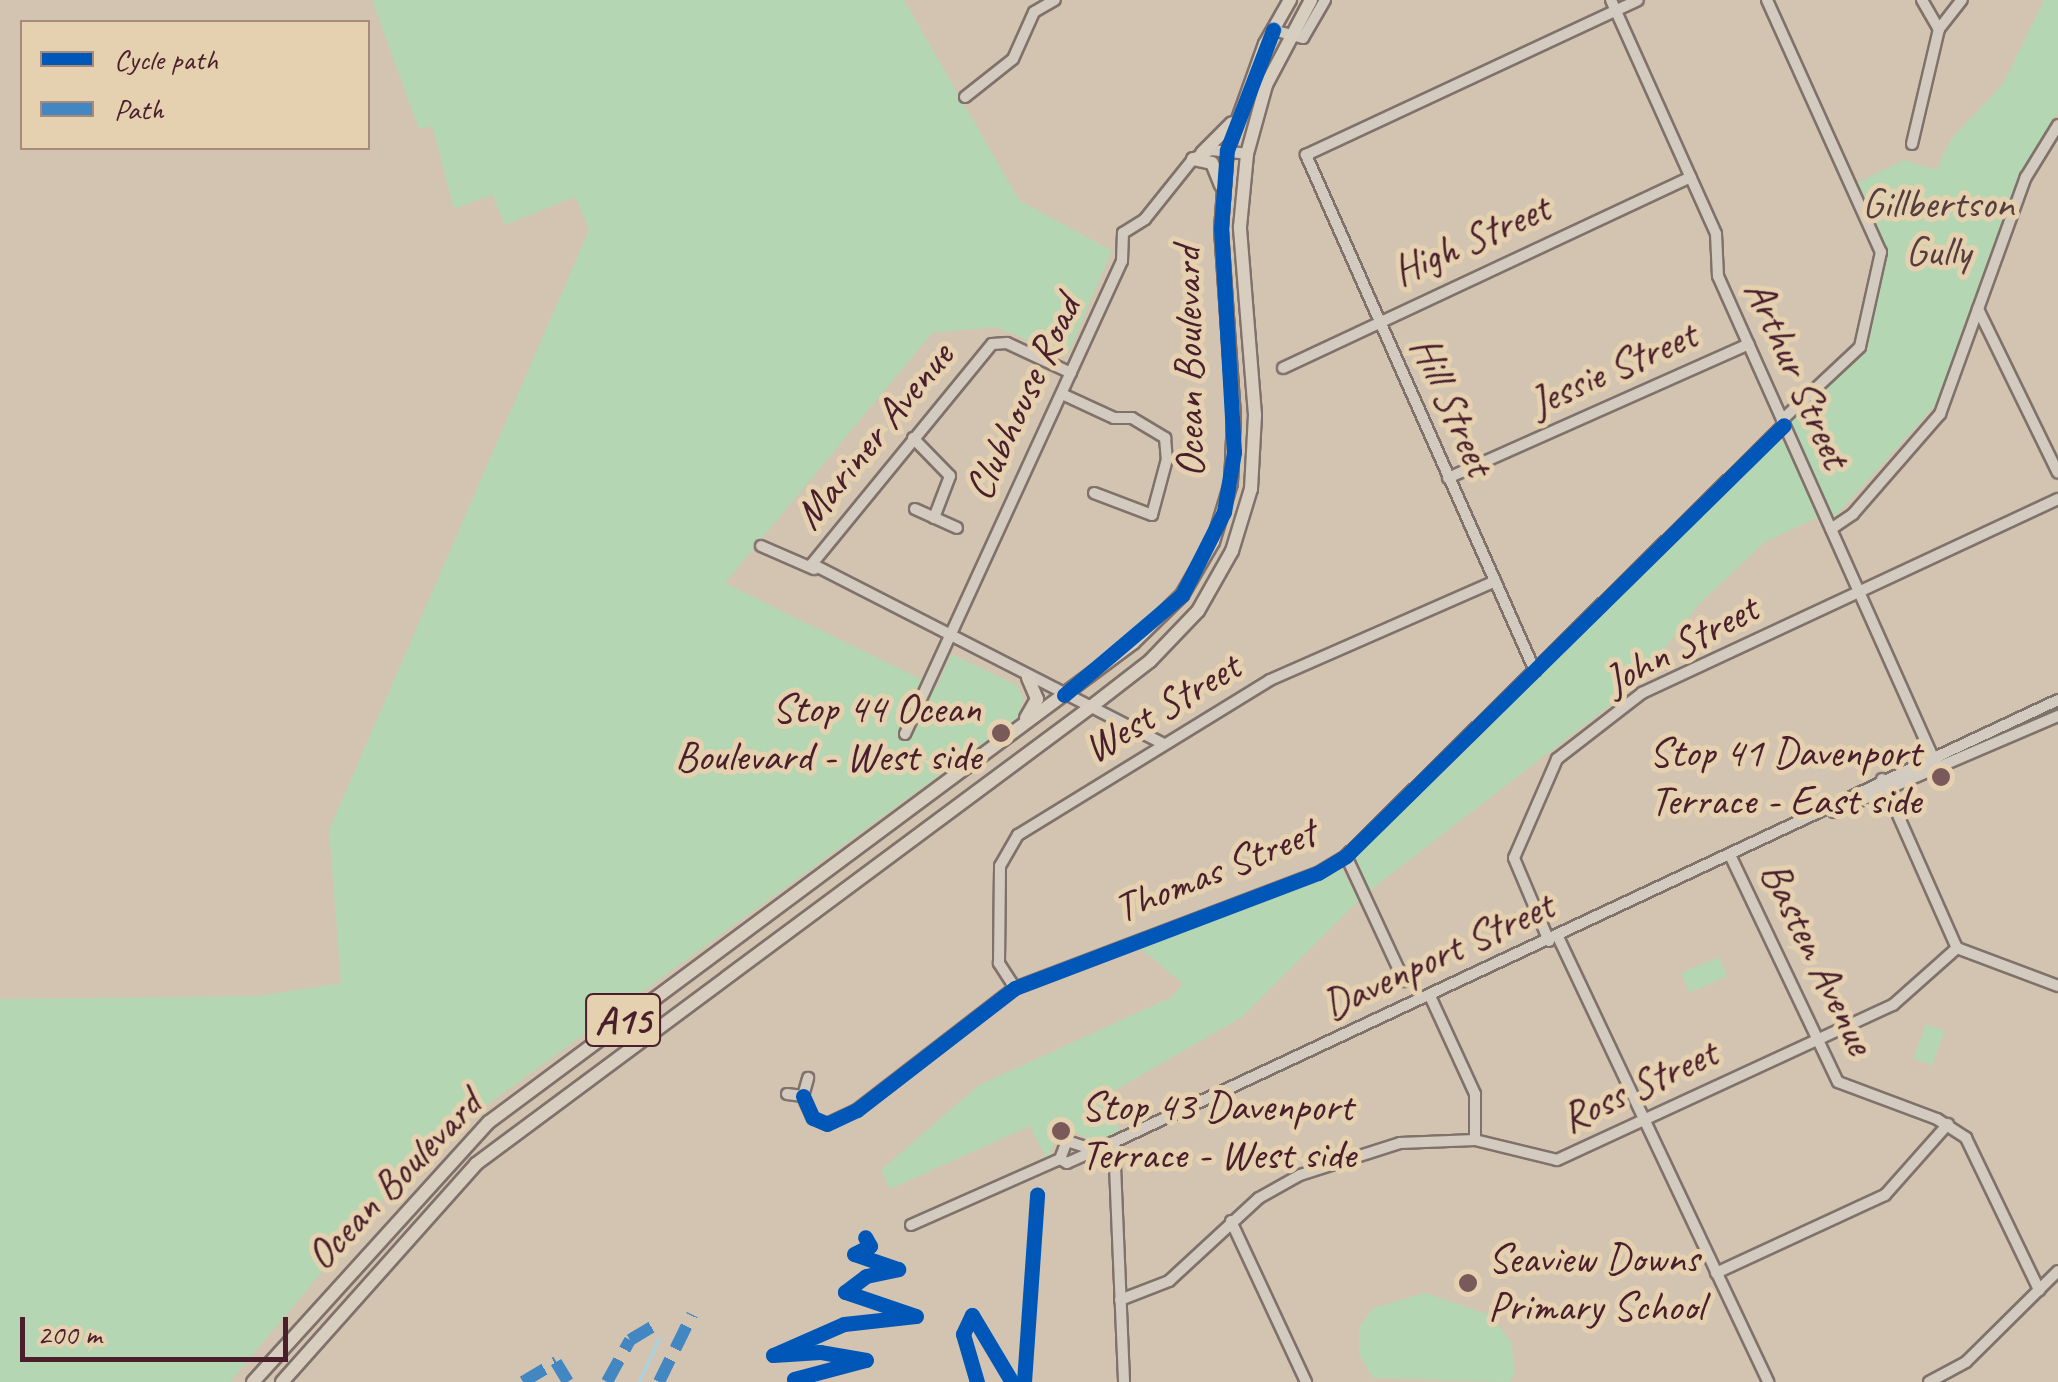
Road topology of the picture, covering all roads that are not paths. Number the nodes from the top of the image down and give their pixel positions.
1 (1054, 0) edge
2 (1290, 0) edge
3 (1311, 0) edge
4 (1325, 0) edge
5 (1638, 0) edge
6 (1767, 0) edge
7 (1922, 0) edge
8 (1962, 0) edge
9 (1614, 5) edge
10 (1939, 28) junction
11 (1273, 30) junction
12 (1287, 38) junction
13 (965, 98) dead end
14 (1238, 113) junction
15 (2058, 125) edge
16 (1912, 144) dead end
17 (1227, 150) junction
18 (1247, 154) junction
19 (1198, 156) junction
20 (1691, 177) junction
21 (1224, 192) junction
22 (1978, 309) junction
23 (1380, 325) junction
24 (1749, 344) junction
25 (1283, 368) dead end
26 (1071, 372) junction
27 (1062, 394) junction
28 (1783, 422) junction
29 (913, 438) junction
30 (2058, 473) edge
31 (1448, 478) junction
32 (1094, 493) dead end
33 (2058, 499) edge
34 (915, 509) dead end
35 (934, 518) junction
36 (957, 528) dead end
37 (1831, 529) junction
38 (760, 546) dead end
39 (814, 569) junction
40 (1495, 581) junction
41 (1859, 593) junction
42 (949, 632) junction
43 (1535, 670) junction
44 (1028, 678) junction
45 (1064, 695) junction
46 (2058, 700) edge
47 (1092, 706) junction
48 (2058, 716) edge
49 (905, 734) dead end
50 (1006, 738) junction
51 (1163, 744) junction
52 (1933, 757) junction
53 (1939, 770) junction
54 (1882, 779) junction
55 (1889, 793) junction
56 (950, 809) junction
57 (908, 810) junction
58 (1807, 821) junction
59 (1346, 856) junction
60 (1731, 857) junction
61 (1554, 939) junction
62 (1957, 948) junction
63 (1404, 981) dead end
64 (2058, 986) edge
65 (1015, 988) junction
66 (1430, 996) junction
67 (1816, 1040) junction
68 (808, 1078) dead end
69 (787, 1094) dead end
70 (803, 1096) junction
71 (1642, 1120) junction
72 (1948, 1124) junction
73 (1476, 1140) junction
74 (1114, 1142) junction
75 (1095, 1150) junction
76 (1060, 1159) junction
77 (1231, 1221) junction
78 (911, 1225) dead end
79 (2058, 1270) edge
80 (1716, 1273) junction
81 (2040, 1290) junction
82 (1120, 1300) junction
83 (253, 1382) edge
84 (282, 1382) edge
85 (1124, 1382) edge
86 (1306, 1382) edge
87 (1768, 1382) edge
88 (1929, 1382) edge

1 - 13 street
2 - 11 main road, Ocean Boulevard / A15
3 - 12 main road, Ocean Boulevard / A15
4 - 12 street, Ocean Boulevard
5 - 9 street
6 - 28 street, Thomas Street
7 - 10 street
8 - 10 street
9 - 20 street, Arthur Street
9 - 23 street, Hill Street
10 - 16 street
11 - 12 street
11 - 14 main road, Ocean Boulevard / A15
12 - 18 main road, Ocean Boulevard / A15
14 - 17 main road, Ocean Boulevard / A15
14 - 19 main road
15 - 22 street
17 - 18 street
17 - 19 street
17 - 21 main road, Ocean Boulevard / A15
18 - 47 main road, Ocean Boulevard / A15
19 - 21 main road
19 - 26 street, Clubhouse Road
20 - 23 street, High Street
20 - 24 street, Arthur Street
21 - 45 main road, Ocean Boulevard / A15
22 - 30 street
22 - 37 street
23 - 25 street, High Street
23 - 31 street, Hill Street
24 - 28 street, Arthur Street
24 - 31 street, Jessie Street
26 - 27 street, Clubhouse Road
26 - 29 street, Mariner Avenue
27 - 32 street
27 - 42 street, Clubhouse Road
28 - 37 street, Arthur Street
28 - 43 street, Thomas Street
29 - 35 street
29 - 39 street, Mariner Avenue
31 - 40 street, Hill Street
33 - 41 street, John Street
34 - 35 street
35 - 36 street
37 - 41 street, Arthur Street
38 - 39 street
39 - 42 street, Mariner Avenue
40 - 43 street, Hill Street
40 - 51 street, West Street
41 - 52 street, Arthur Street
41 - 61 street, John Street
42 - 44 street, Mariner Avenue
42 - 49 street, Clubhouse Road
43 - 59 street, Thomas Street
44 - 45 street, Mariner Avenue
44 - 50 main road
45 - 47 street, Mariner Avenue
45 - 50 main road, Ocean Boulevard / A15
46 - 52 street
47 - 51 street, Mariner Avenue
47 - 56 main road, Ocean Boulevard / A15
48 - 53 street
50 - 57 main road, Ocean Boulevard / A15
51 - 65 street, West Street
52 - 53 street, Arthur Street
52 - 54 street
53 - 55 street
54 - 55 street
54 - 58 street
55 - 58 street
55 - 62 street
56 - 57 main road
56 - 84 main road, Ocean Boulevard / A15
57 - 83 main road, Ocean Boulevard / A15
58 - 60 street, Davenport Street
59 - 63 street
59 - 65 street, Thomas Street
60 - 61 street, Davenport Street
60 - 67 street, Basten Avenue
61 - 66 street, Davenport Street
61 - 71 street, John Street
62 - 64 street
62 - 67 street, Ross Street
65 - 70 street, Thomas Street
66 - 73 street
66 - 74 street, Davenport Street
67 - 71 street, Ross Street
67 - 72 street, Basten Avenue
68 - 70 street
69 - 70 street
71 - 73 street, Ross Street
71 - 80 street, John Street
72 - 80 street
72 - 81 street
73 - 77 street, Ross Street
74 - 75 street, Davenport Street
74 - 82 street
75 - 76 street, Davenport Street
75 - 76 street, Davenport Street
76 - 78 street, Davenport Street
77 - 82 street, Ross Street
77 - 86 street
79 - 81 street
80 - 87 street, John Street
81 - 88 street
82 - 85 street

